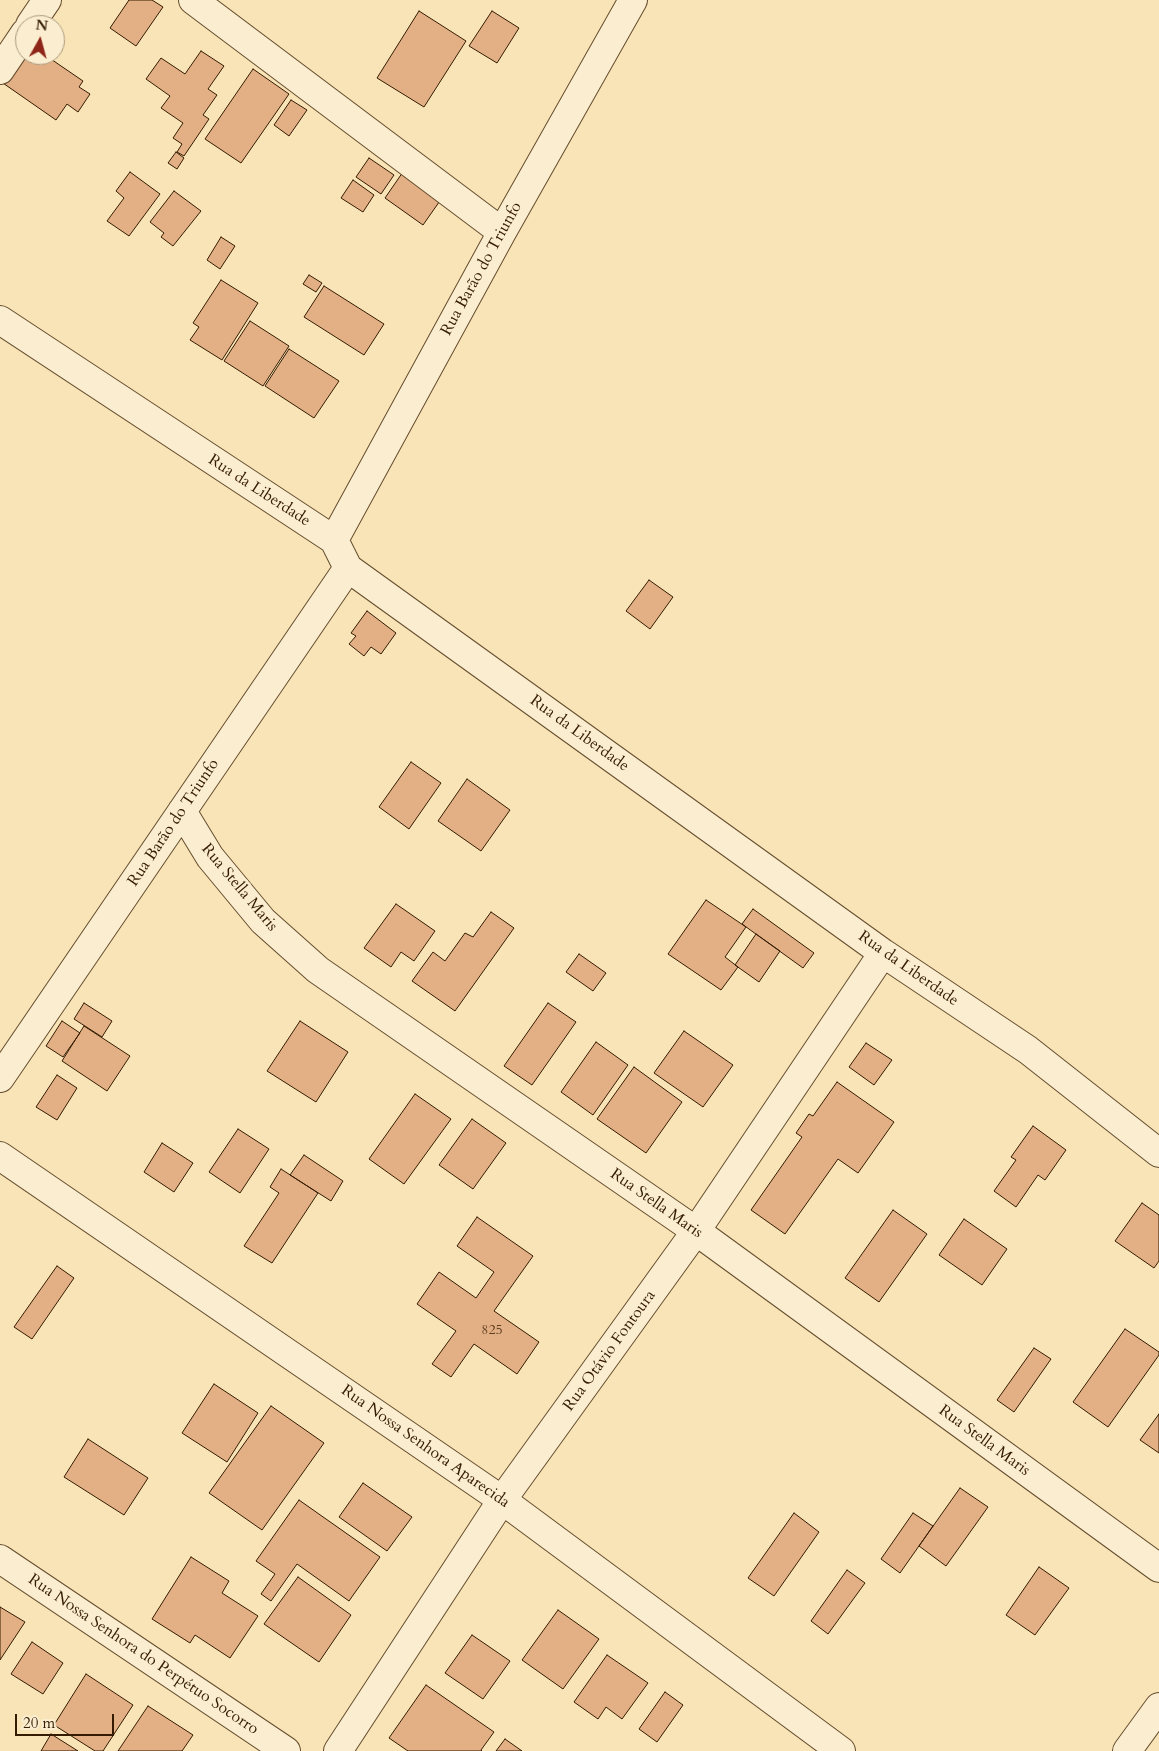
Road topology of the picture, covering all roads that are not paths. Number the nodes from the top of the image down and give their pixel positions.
1 (47, 0) edge
2 (193, 0) edge
3 (633, 0) edge
4 (37, 15) edge
5 (15, 48) edge
6 (0, 70) edge
7 (502, 232) junction
8 (0, 320) edge
9 (334, 540) junction
10 (348, 568) junction
11 (182, 811) junction
12 (884, 953) junction
13 (0, 1078) edge
14 (1159, 1153) edge
15 (0, 1156) edge
16 (696, 1232) junction
17 (502, 1500) junction
18 (0, 1559) edge
19 (1159, 1568) edge
20 (1159, 1707) edge
21 (286, 1751) edge
22 (338, 1751) edge
23 (841, 1751) edge
24 (1128, 1751) edge

1 - 4 street
2 - 7 street
3 - 7 street, Rua Barão do Triunfo
5 - 6 street
7 - 9 street, Rua Barão do Triunfo
8 - 9 street, Rua da Liberdade
9 - 10 street, Rua da Liberdade
10 - 11 street, Rua Barão do Triunfo
10 - 12 street, Rua da Liberdade
11 - 13 street, Rua Barão do Triunfo
11 - 16 street, Rua Stella Maris
12 - 14 street, Rua da Liberdade
12 - 16 street, Rua Otávio Fontoura
15 - 17 street, Rua Nossa Senhora Aparecida
16 - 17 street, Rua Otávio Fontoura
16 - 19 street, Rua Stella Maris
17 - 22 street, Rua Otávio Fontoura
17 - 23 street, Rua Nossa Senhora Aparecida
18 - 21 street, Rua Nossa Senhora do Perpétuo Socorro
20 - 24 street

